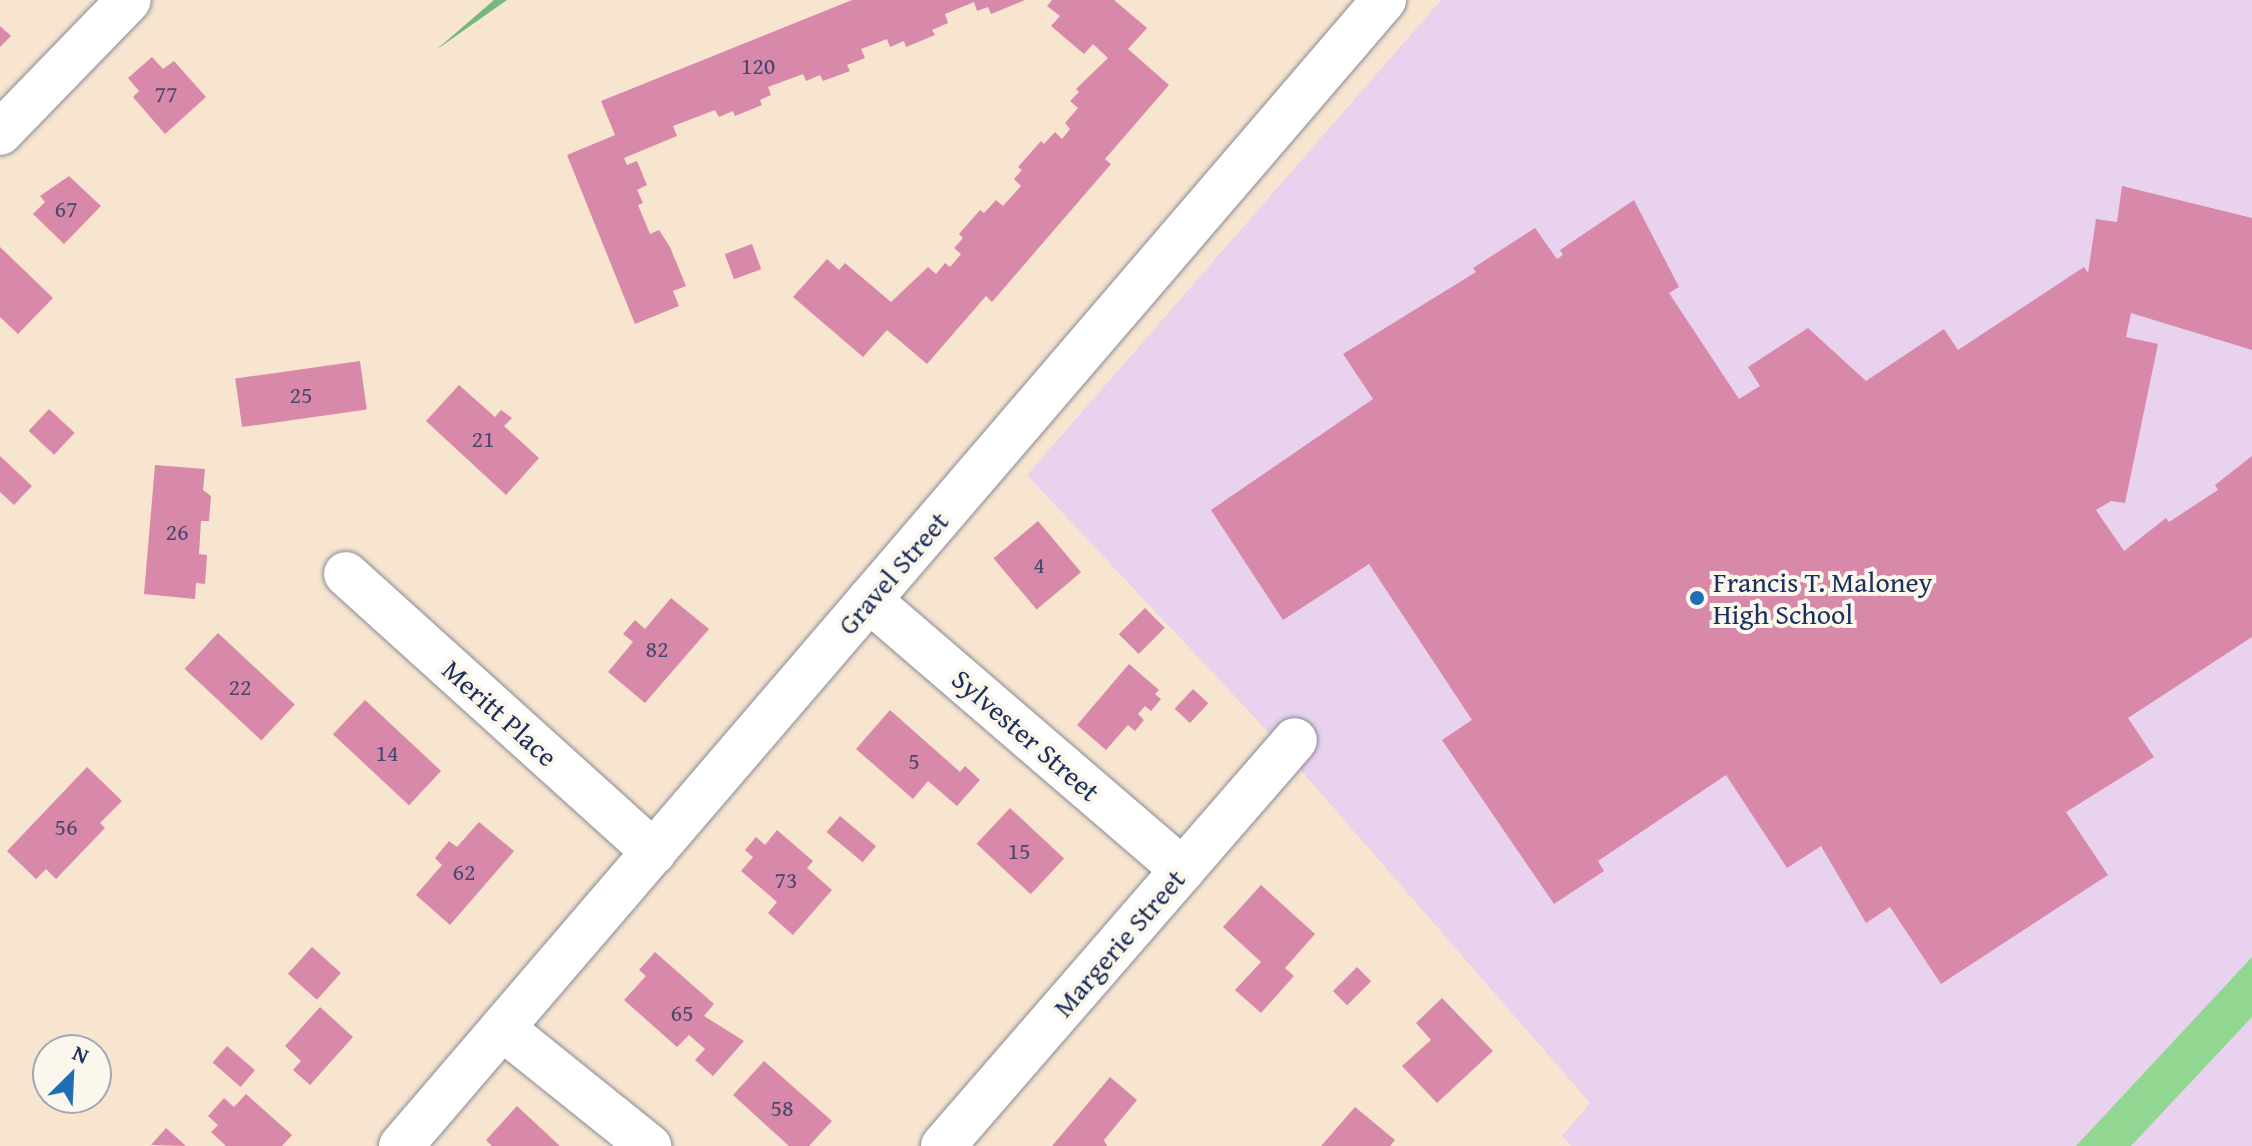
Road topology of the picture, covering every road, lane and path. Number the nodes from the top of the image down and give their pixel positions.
1 (129, 0) edge
2 (1384, 0) edge
3 (0, 133) edge
4 (346, 574) dead end
5 (869, 600) junction
6 (1295, 740) dead end
7 (654, 852) junction
8 (1183, 870) junction
9 (502, 1028) junction
10 (401, 1146) edge
11 (649, 1146) edge
12 (943, 1146) edge

1 - 3 street
2 - 5 street, Gravel Street
4 - 7 street, Meritt Place
5 - 7 street, Gravel Street
5 - 8 street, Sylvester Street
6 - 8 street, Margerie Street
7 - 9 street, Gravel Street
8 - 12 street, Margerie Street
9 - 10 street, Gravel Street
9 - 11 street

